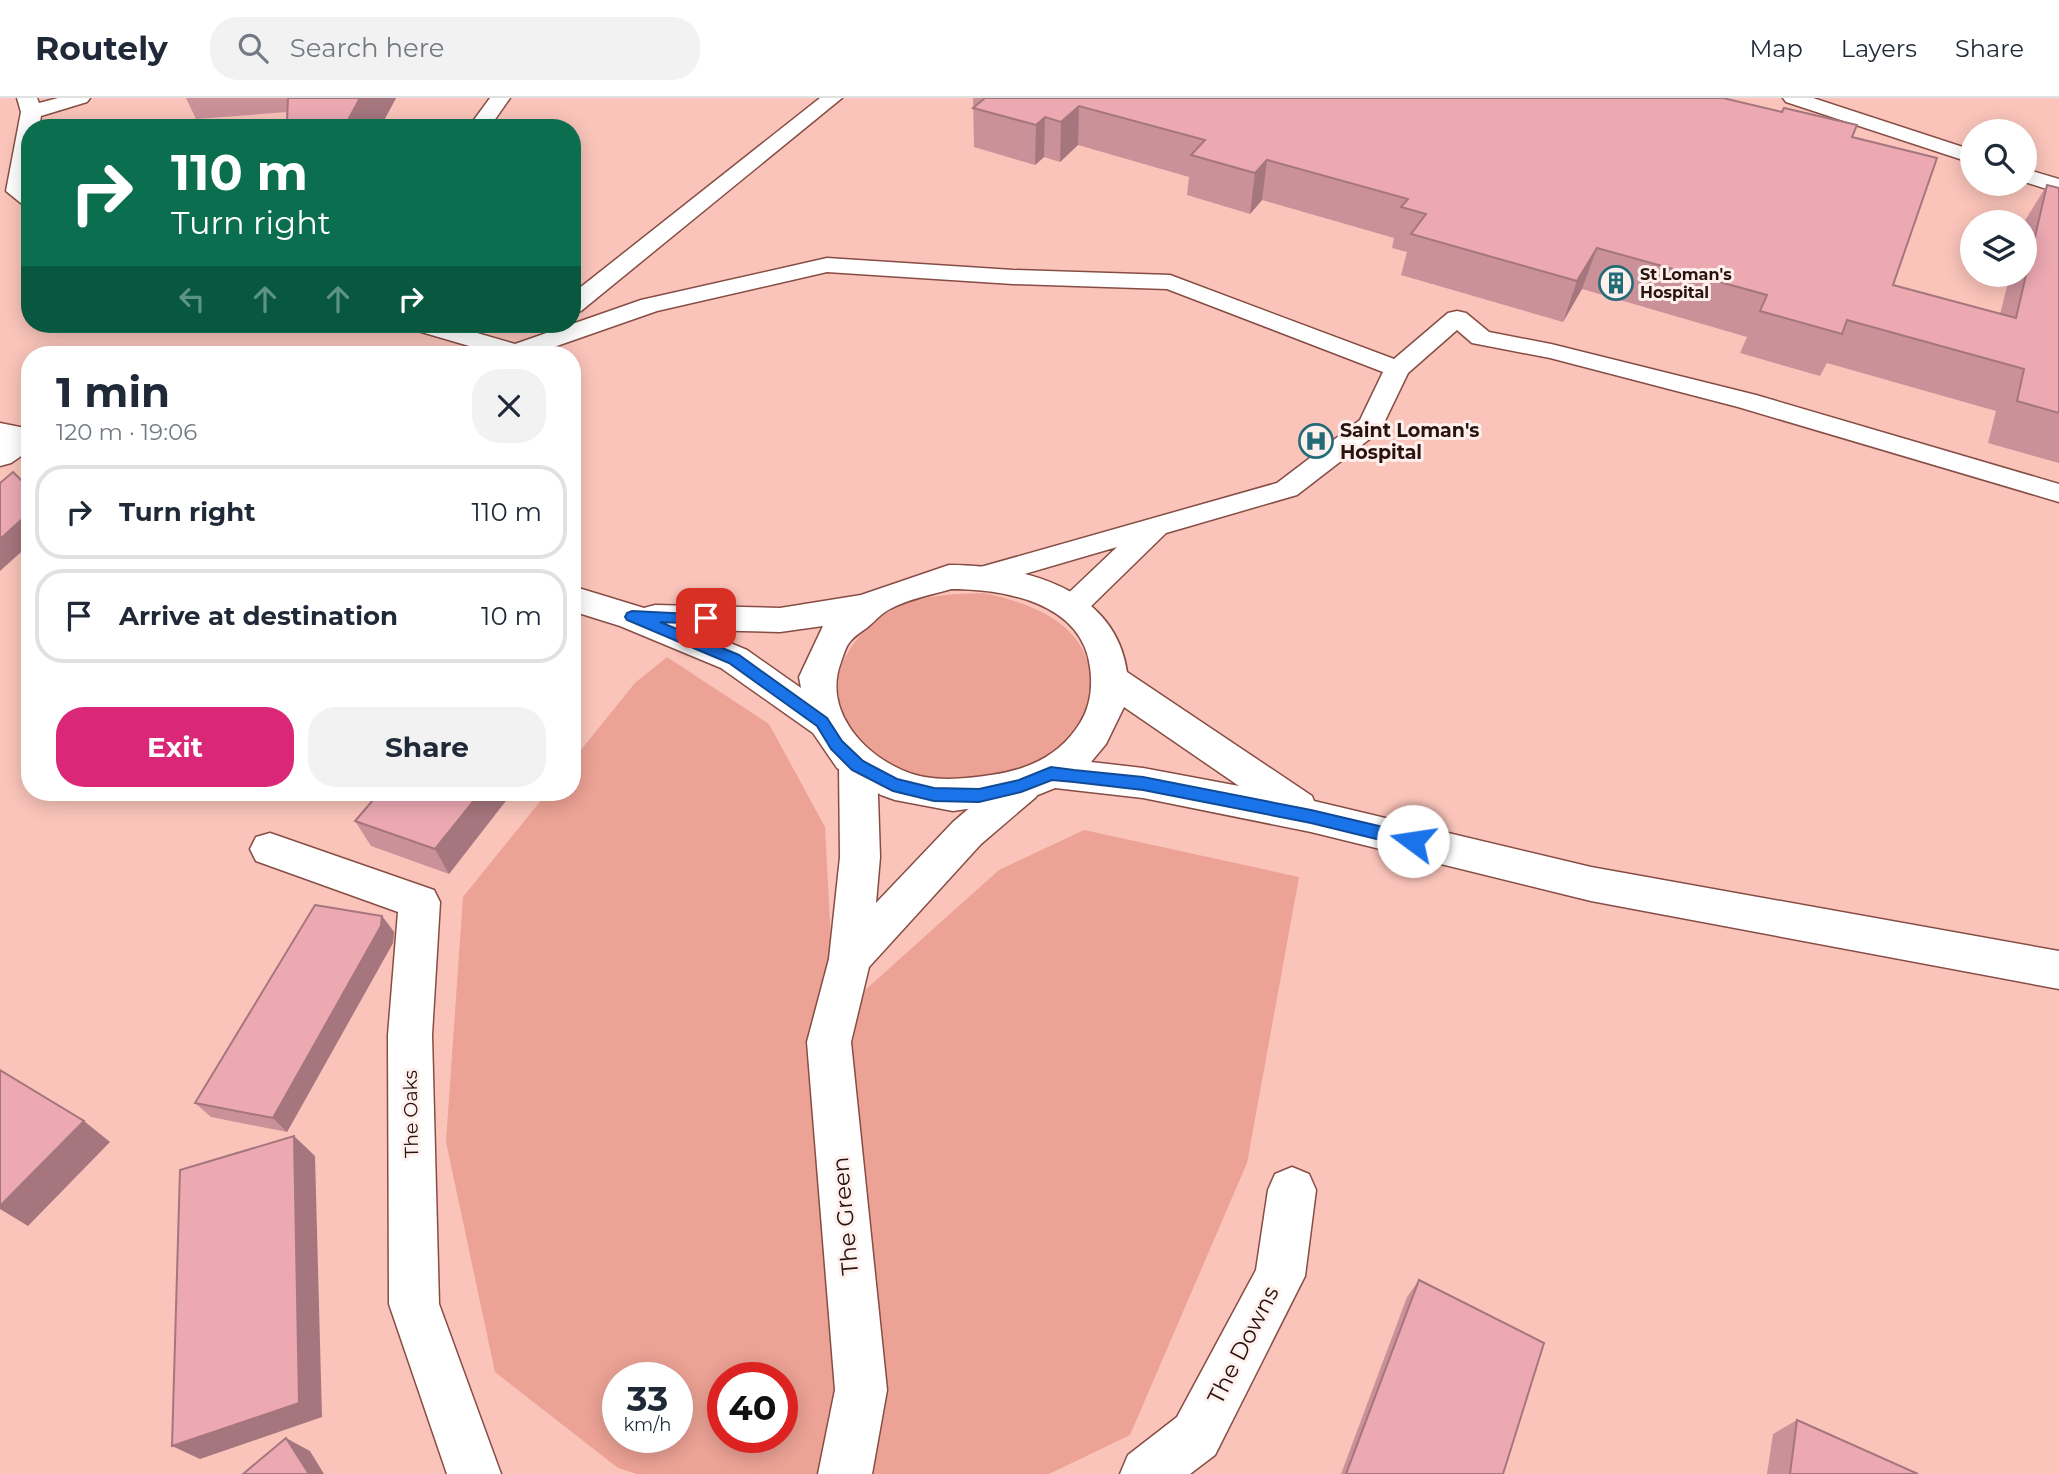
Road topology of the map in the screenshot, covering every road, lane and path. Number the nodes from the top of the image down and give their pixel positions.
1 (80, 98) edge
2 (500, 98) edge
3 (832, 98) edge
4 (1793, 98) edge
5 (29, 105) edge
6 (485, 119) edge
7 (1960, 154) edge
8 (21, 162) edge
9 (2037, 179) edge
10 (2059, 186) edge
11 (21, 194) edge
12 (581, 299) edge
13 (581, 330) edge
14 (449, 333) edge
15 (539, 333) edge
16 (572, 333) edge
17 (489, 346) edge
18 (524, 346) edge
19 (536, 346) edge
20 (1397, 369) junction
21 (19, 437) edge
22 (0, 456) edge
23 (2059, 493) edge
24 (1159, 524) junction
25 (980, 577) junction
26 (581, 601) edge
27 (863, 607) junction
28 (1071, 608) junction
29 (632, 617) junction
30 (1112, 680) junction
31 (822, 722) junction
32 (858, 766) junction
33 (1036, 780) junction
34 (1311, 816) junction
35 (270, 849) dead end
36 (850, 959) junction
37 (2059, 970) edge
38 (1293, 1190) dead end
39 (474, 1474) edge
40 (845, 1474) edge
41 (1147, 1474) edge

1 - 5 lane
2 - 6 lane
3 - 12 lane
4 - 7 lane
8 - 11 lane
9 - 10 lane
13 - 20 lane
14 - 17 lane
15 - 18 lane
16 - 19 lane
20 - 23 lane
20 - 24 lane
21 - 22 street
24 - 25 lane
24 - 28 lane
25 - 27 street
25 - 28 street
26 - 29 street
27 - 29 street
27 - 31 street
28 - 30 street
29 - 31 street
30 - 33 street, The Green
30 - 34 street
31 - 32 street
32 - 33 street
32 - 36 street, The Green
33 - 34 street
33 - 36 street, The Green
34 - 37 street
35 - 39 street, The Oaks
36 - 40 street, The Green
38 - 41 street, The Downs

